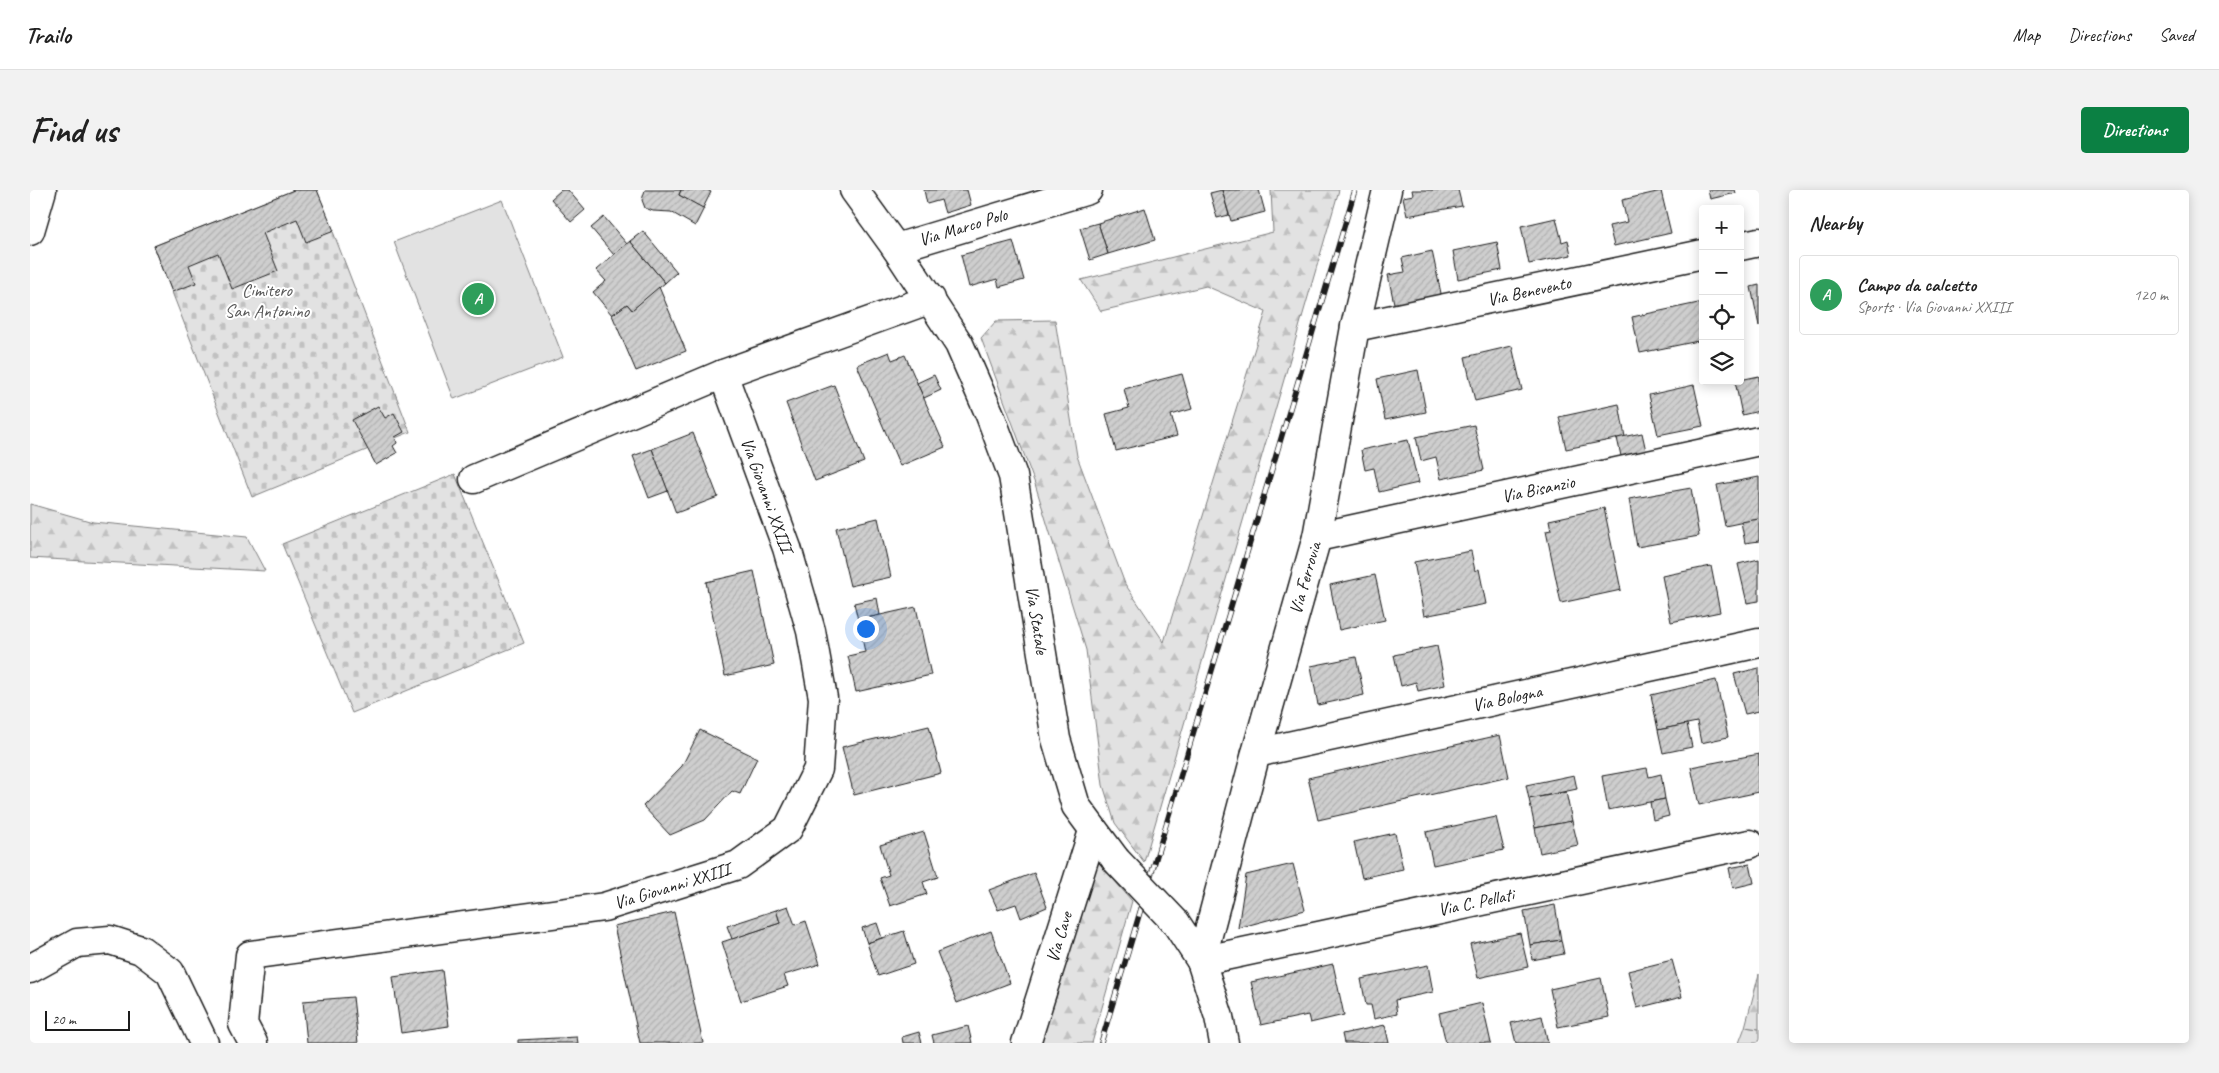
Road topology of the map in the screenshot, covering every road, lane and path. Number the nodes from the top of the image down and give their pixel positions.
1 (42, 190) edge
2 (854, 190) edge
3 (1088, 190) edge
4 (1387, 190) edge
5 (30, 231) edge
6 (1759, 242) edge
7 (1744, 245) edge
8 (896, 248) junction
9 (1699, 255) edge
10 (931, 298) junction
11 (1355, 327) junction
12 (723, 374) junction
13 (1759, 441) edge
14 (474, 479) dead end
15 (1317, 537) junction
16 (1759, 643) edge
17 (1256, 753) junction
18 (1093, 830) junction
19 (1750, 844) dead end
20 (1201, 961) junction
21 (30, 969) edge
22 (204, 1043) edge
23 (253, 1043) edge
24 (1026, 1043) edge
25 (1224, 1043) edge

1 - 5 street
2 - 8 street, Via Statale
3 - 8 street, Via Marco Polo
4 - 11 street, Via Ferrovia
6 - 7 street
8 - 10 street, Via Statale
9 - 11 street, Via Benevento
10 - 12 street
10 - 18 street, Via Statale
11 - 15 street, Via Ferrovia
12 - 14 street
12 - 23 street, Via Giovanni XXIII
13 - 15 street, Via Bisanzio
15 - 17 street, Via Ferrovia
16 - 17 street, Via Bologna
17 - 20 street, Via Ferrovia
18 - 20 street, Via Statale, bridge
18 - 24 street, Via Cave
19 - 20 street, Via C. Pellati
20 - 25 street, Via Statale
21 - 22 street

